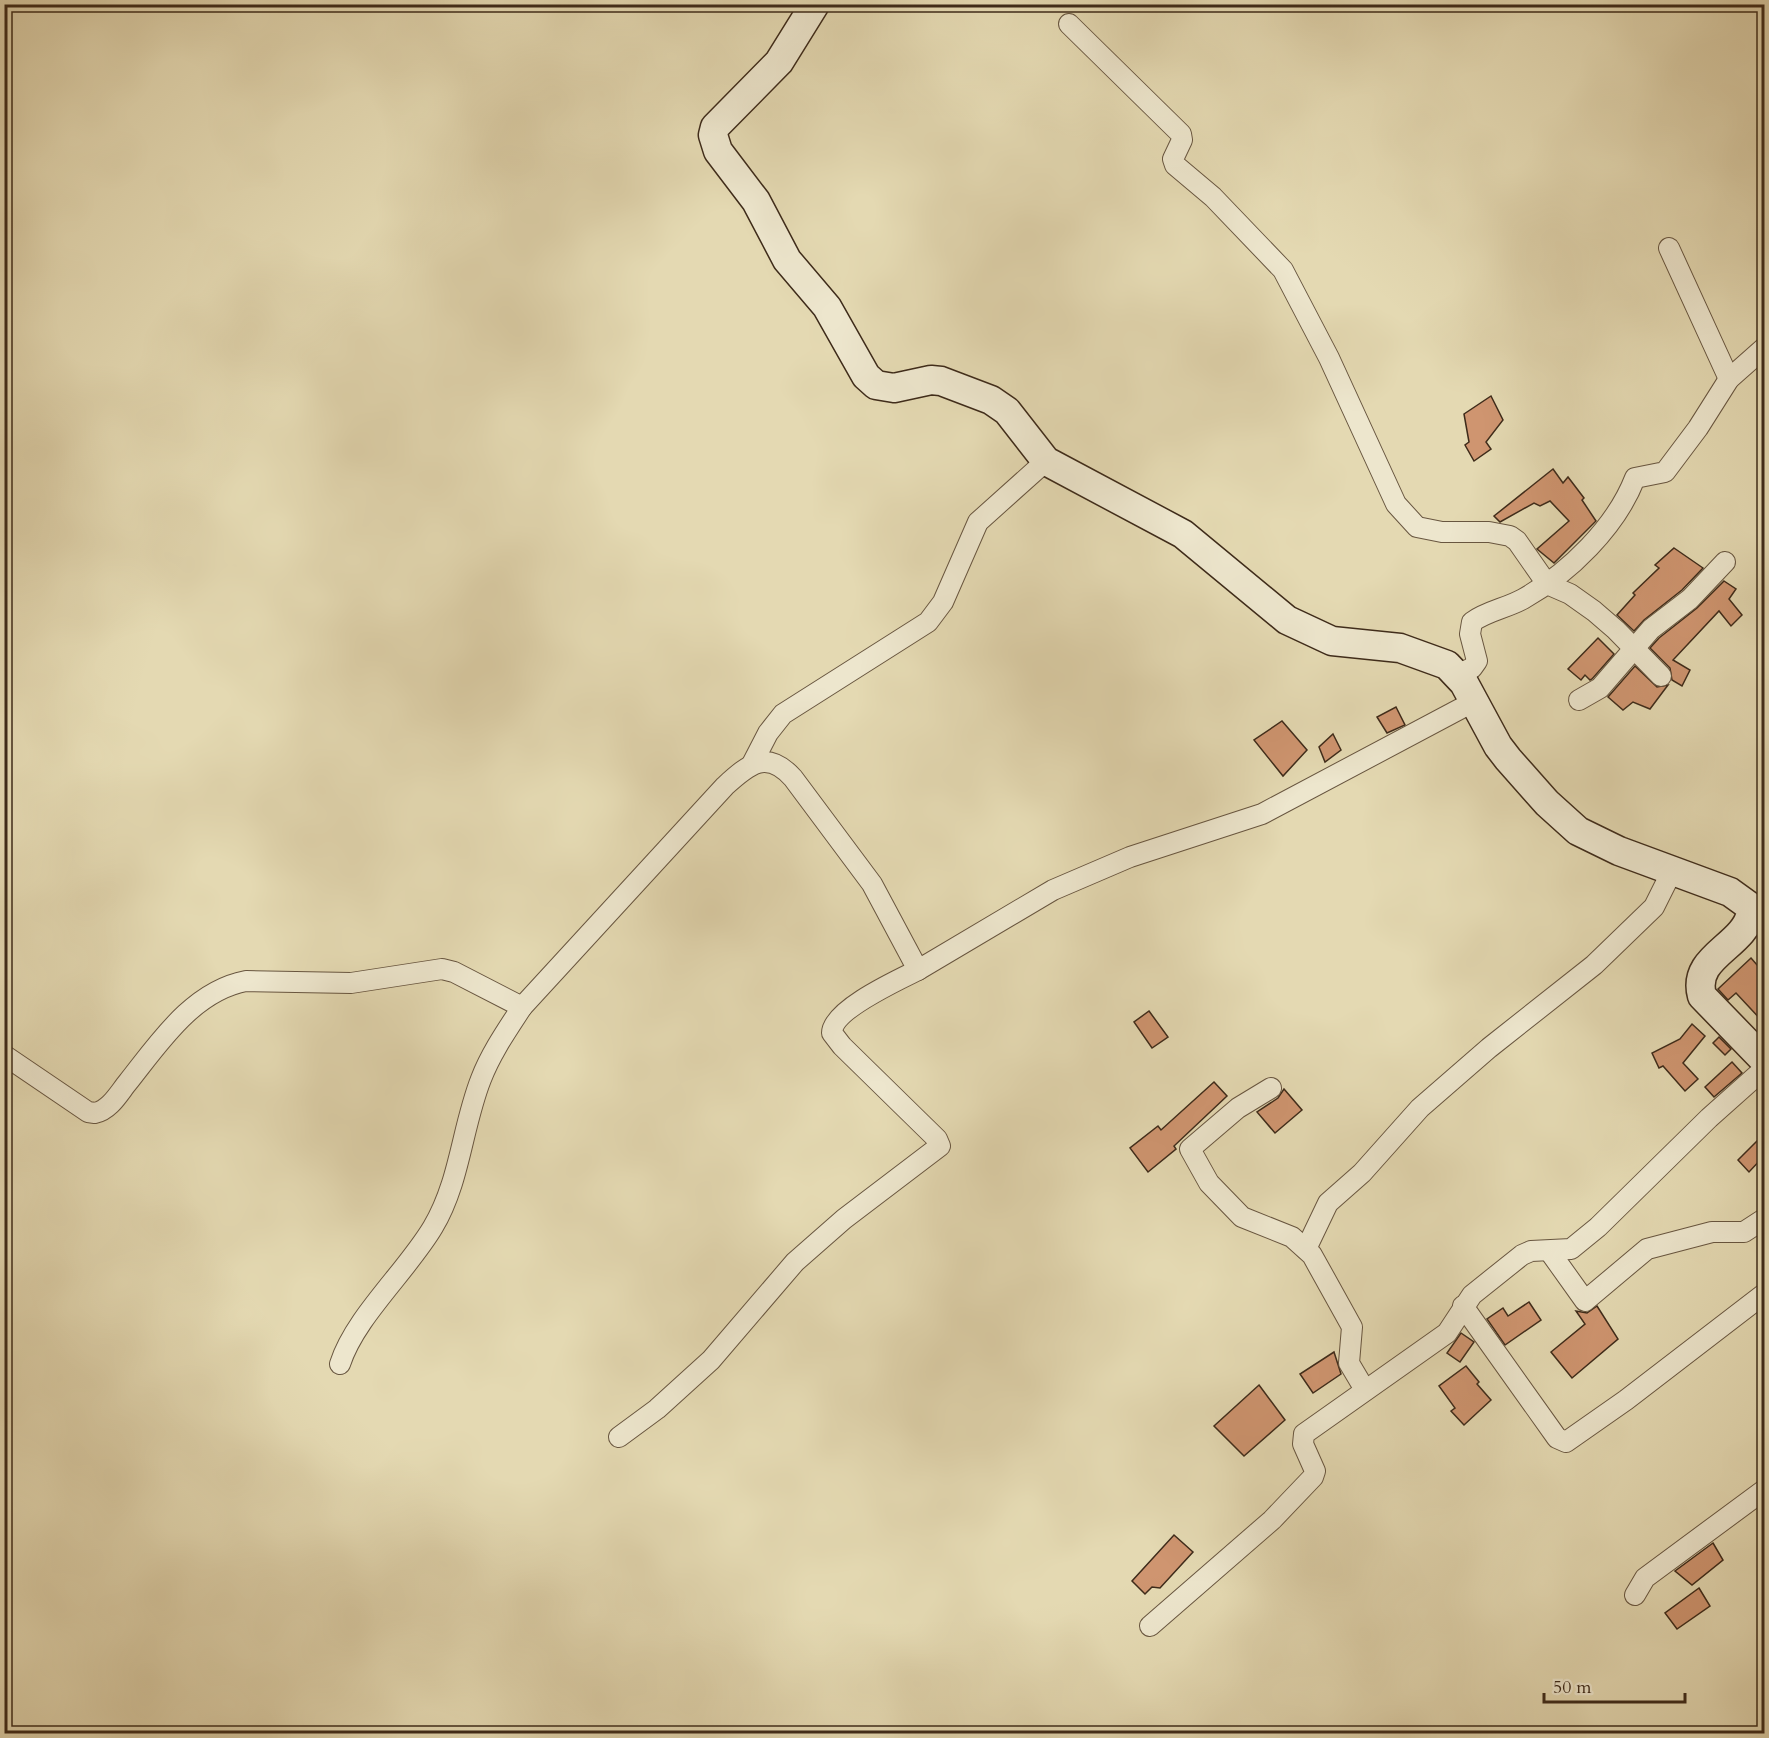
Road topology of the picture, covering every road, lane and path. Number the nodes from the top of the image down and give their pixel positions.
1 (814, 4) edge
2 (1069, 24) dead end
3 (1669, 248) dead end
4 (1764, 348) edge
5 (1729, 379) junction
6 (1046, 461) junction
7 (1725, 562) dead end
8 (1547, 584) junction
9 (1635, 649) junction
10 (1458, 674) junction
11 (1661, 676) dead end
12 (1579, 700) dead end
13 (1473, 702) junction
14 (752, 764) junction
15 (1672, 871) junction
16 (1757, 917) edge
17 (918, 970) junction
18 (522, 1007) junction
19 (4, 1055) edge
20 (1764, 1060) edge
21 (1764, 1069) edge
22 (1271, 1088) dead end
23 (1764, 1218) edge
24 (1306, 1249) junction
25 (1550, 1252) junction
26 (1764, 1294) edge
27 (1463, 1306) junction
28 (340, 1364) dead end
29 (1365, 1390) junction
30 (619, 1437) dead end
31 (1764, 1490) edge
32 (1635, 1595) dead end
33 (1150, 1626) dead end

1 - 6 street
2 - 8 street
3 - 5 street
4 - 5 street
5 - 8 street
6 - 10 street
6 - 14 street
7 - 9 street
8 - 9 street
8 - 10 street
9 - 11 street
9 - 12 street
10 - 13 street
13 - 15 street
13 - 17 street
14 - 17 street
14 - 18 street
15 - 16 street
15 - 24 street
16 - 20 street
17 - 30 street
18 - 19 street
18 - 28 street
21 - 25 street
22 - 24 street
23 - 25 street
24 - 29 street
25 - 27 street
26 - 27 street
27 - 29 street
29 - 33 street
31 - 32 street

